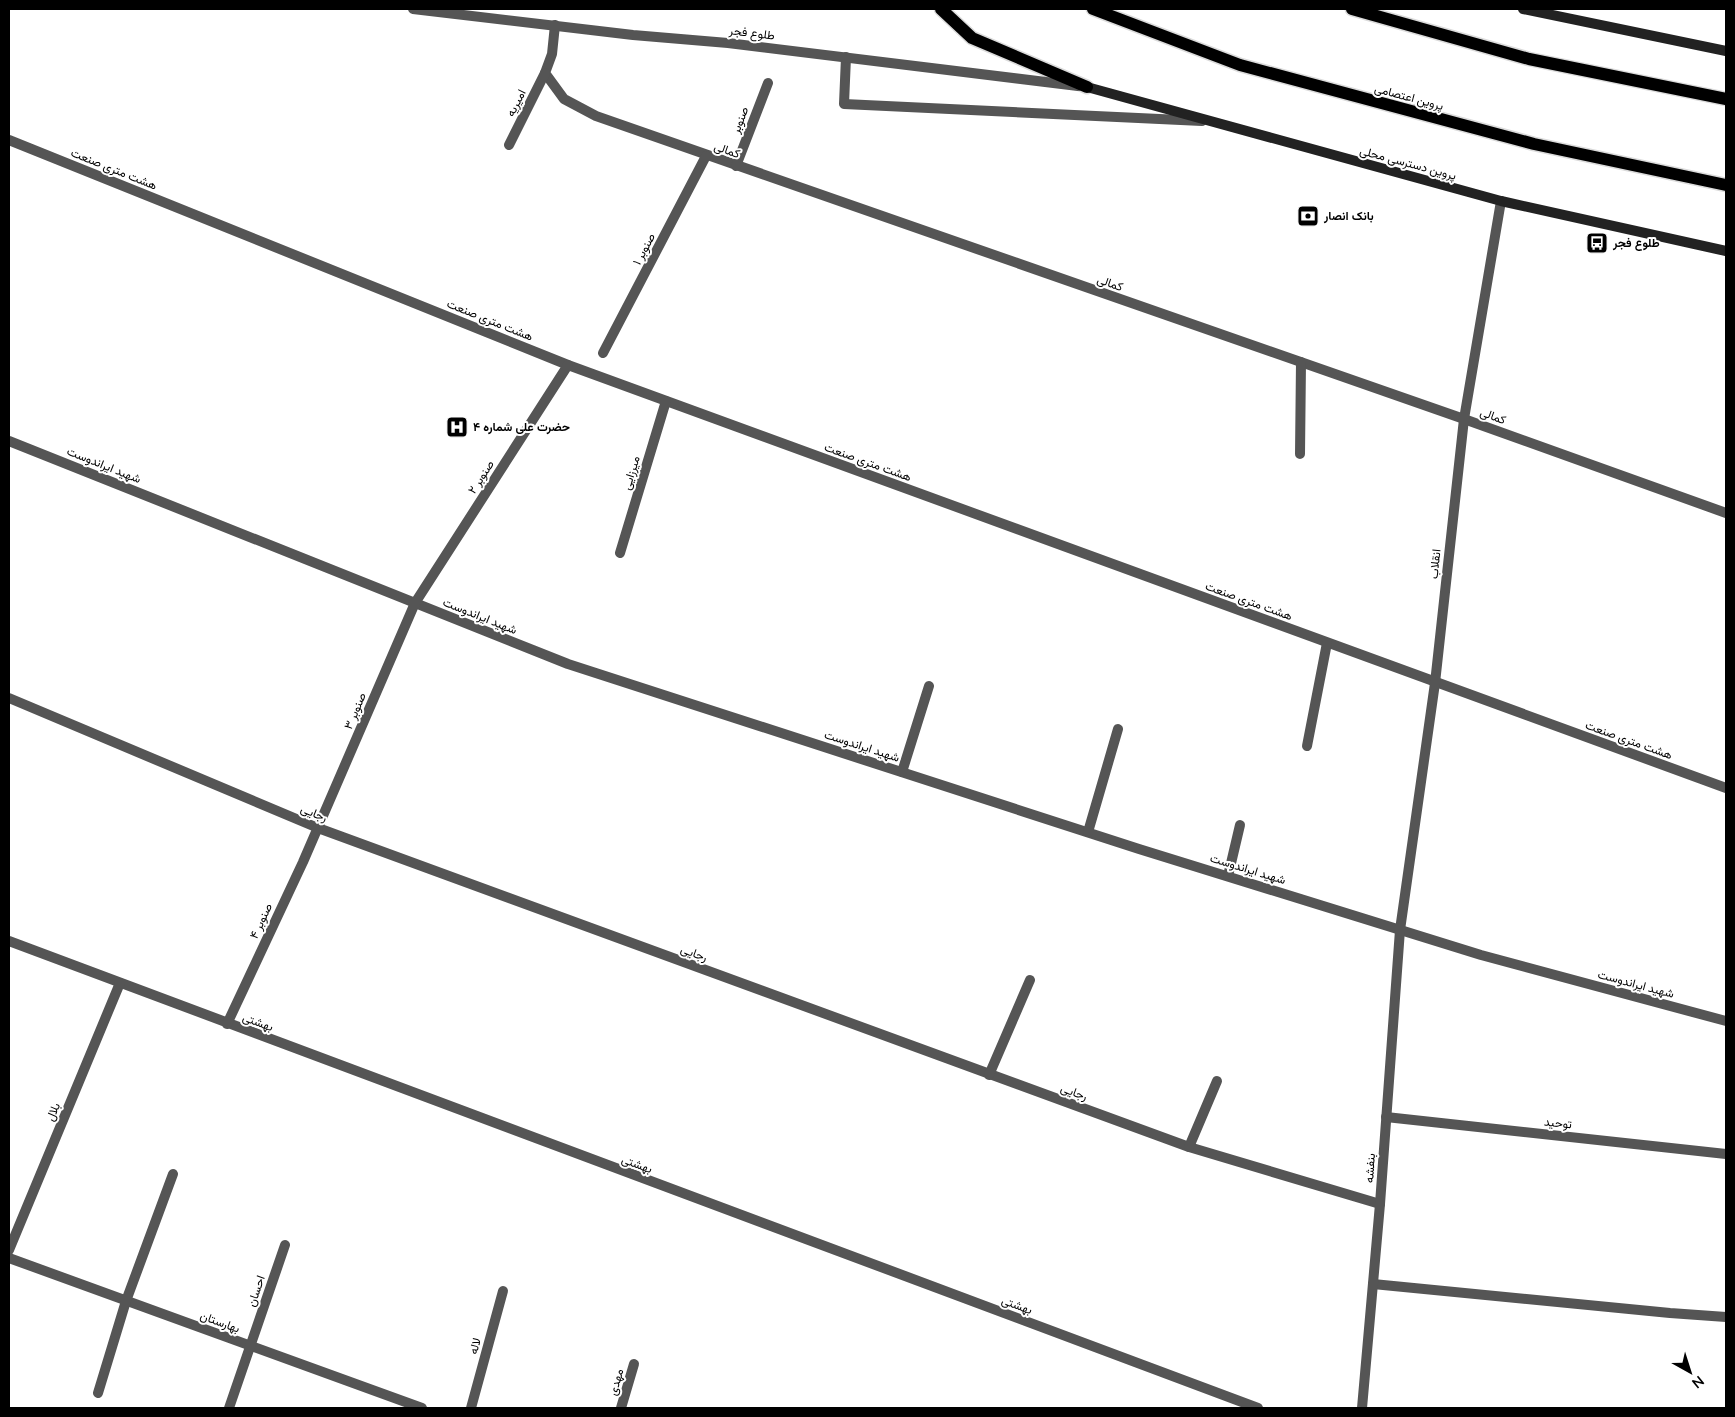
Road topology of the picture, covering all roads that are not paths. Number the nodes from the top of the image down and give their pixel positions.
1 (413, 9) edge
2 (941, 9) edge
3 (1093, 9) edge
4 (1352, 9) edge
5 (1523, 9) edge
6 (555, 25) junction
7 (1726, 51) edge
8 (846, 57) junction
9 (545, 72) junction
10 (768, 83) dead end
11 (1087, 87) junction
12 (1726, 98) edge
13 (1209, 121) junction
14 (9, 140) edge
15 (509, 144) dead end
16 (706, 156) junction
17 (736, 166) junction
18 (1726, 185) edge
19 (1501, 201) junction
20 (1726, 251) edge
21 (604, 353) dead end
22 (1301, 362) junction
23 (568, 365) junction
24 (666, 401) junction
25 (1464, 419) junction
26 (9, 441) edge
27 (1300, 454) dead end
28 (1726, 513) edge
29 (620, 553) dead end
30 (416, 604) junction
31 (1327, 643) junction
32 (1435, 683) junction
33 (929, 686) dead end
34 (9, 698) edge
35 (1118, 729) dead end
36 (1307, 746) dead end
37 (902, 772) junction
38 (1726, 788) edge
39 (1240, 825) dead end
40 (318, 828) junction
41 (1088, 832) junction
42 (1228, 876) junction
43 (1400, 930) junction
44 (9, 941) edge
45 (1030, 980) dead end
46 (120, 984) junction
47 (1726, 1022) edge
48 (226, 1024) junction
49 (989, 1075) junction
50 (1217, 1081) dead end
51 (1386, 1117) junction
52 (1189, 1147) junction
53 (1726, 1154) edge
54 (172, 1174) dead end
55 (1380, 1204) junction
56 (285, 1245) dead end
57 (9, 1250) edge
58 (9, 1258) edge
59 (1373, 1284) junction
60 (502, 1291) dead end
61 (126, 1301) junction
62 (1726, 1316) edge
63 (250, 1346) junction
64 (634, 1364) dead end
65 (98, 1393) dead end
66 (396, 1404) edge
67 (229, 1408) edge
68 (422, 1408) edge
69 (471, 1408) edge
70 (621, 1408) edge
71 (1258, 1408) edge
72 (1362, 1408) edge

1 - 6 street, طلوع فجر
2 - 11 main road
3 - 18 main road, پروین اعتصامی
4 - 12 main road
5 - 7 main road
6 - 8 street, طلوع فجر
6 - 9 street
8 - 11 street, طلوع فجر
8 - 13 street
9 - 15 street, امیریه
9 - 16 street, کمالی
10 - 17 street, صنوبر
11 - 13 main road, پروین دسترسی محلی
13 - 19 main road, پروین دسترسی محلی
14 - 23 street, هشت متری صنعت
16 - 17 street, کمالی
16 - 21 street, صنوبر ۱
17 - 22 street, کمالی
19 - 20 main road, پروین دسترسی محلی
19 - 25 street, انقلاب
22 - 25 street, کمالی
22 - 27 street
23 - 24 street, هشت متری صنعت
23 - 30 street, صنوبر ۲
24 - 29 street, میرزایی
24 - 31 street, هشت متری صنعت
25 - 28 street, کمالی
25 - 32 street, انقلاب
26 - 30 street, شهید ایراندوست
30 - 37 street, شهید ایراندوست
30 - 40 street, صنوبر ۳
31 - 32 street, هشت متری صنعت
31 - 36 street
32 - 38 street, هشت متری صنعت
32 - 43 street, انقلاب
33 - 37 street
34 - 40 street, رجایی
35 - 41 street
37 - 41 street, شهید ایراندوست
39 - 42 street
40 - 48 street, صنوبر ۴
40 - 49 street, رجایی
41 - 42 street, شهید ایراندوست
42 - 43 street, شهید ایراندوست
43 - 47 street, شهید ایراندوست
43 - 51 street, بنفشه
44 - 46 street, بهشتی
45 - 49 street
46 - 48 street, بهشتی
46 - 57 street, بلال
48 - 71 street, بهشتی
49 - 52 street, رجایی
50 - 52 street
51 - 53 street, توحید
51 - 55 street, بنفشه
52 - 55 street, رجایی
54 - 61 street
55 - 59 street, بنفشه
56 - 63 street, احسان
58 - 61 street, بهارستان
59 - 62 street
59 - 72 street, بنفشه
60 - 69 street, لاله
61 - 63 street, بهارستان
61 - 65 street
63 - 66 street, بهارستان
63 - 67 street, احسان
64 - 70 street, مهدی
66 - 68 street, بهارستان

